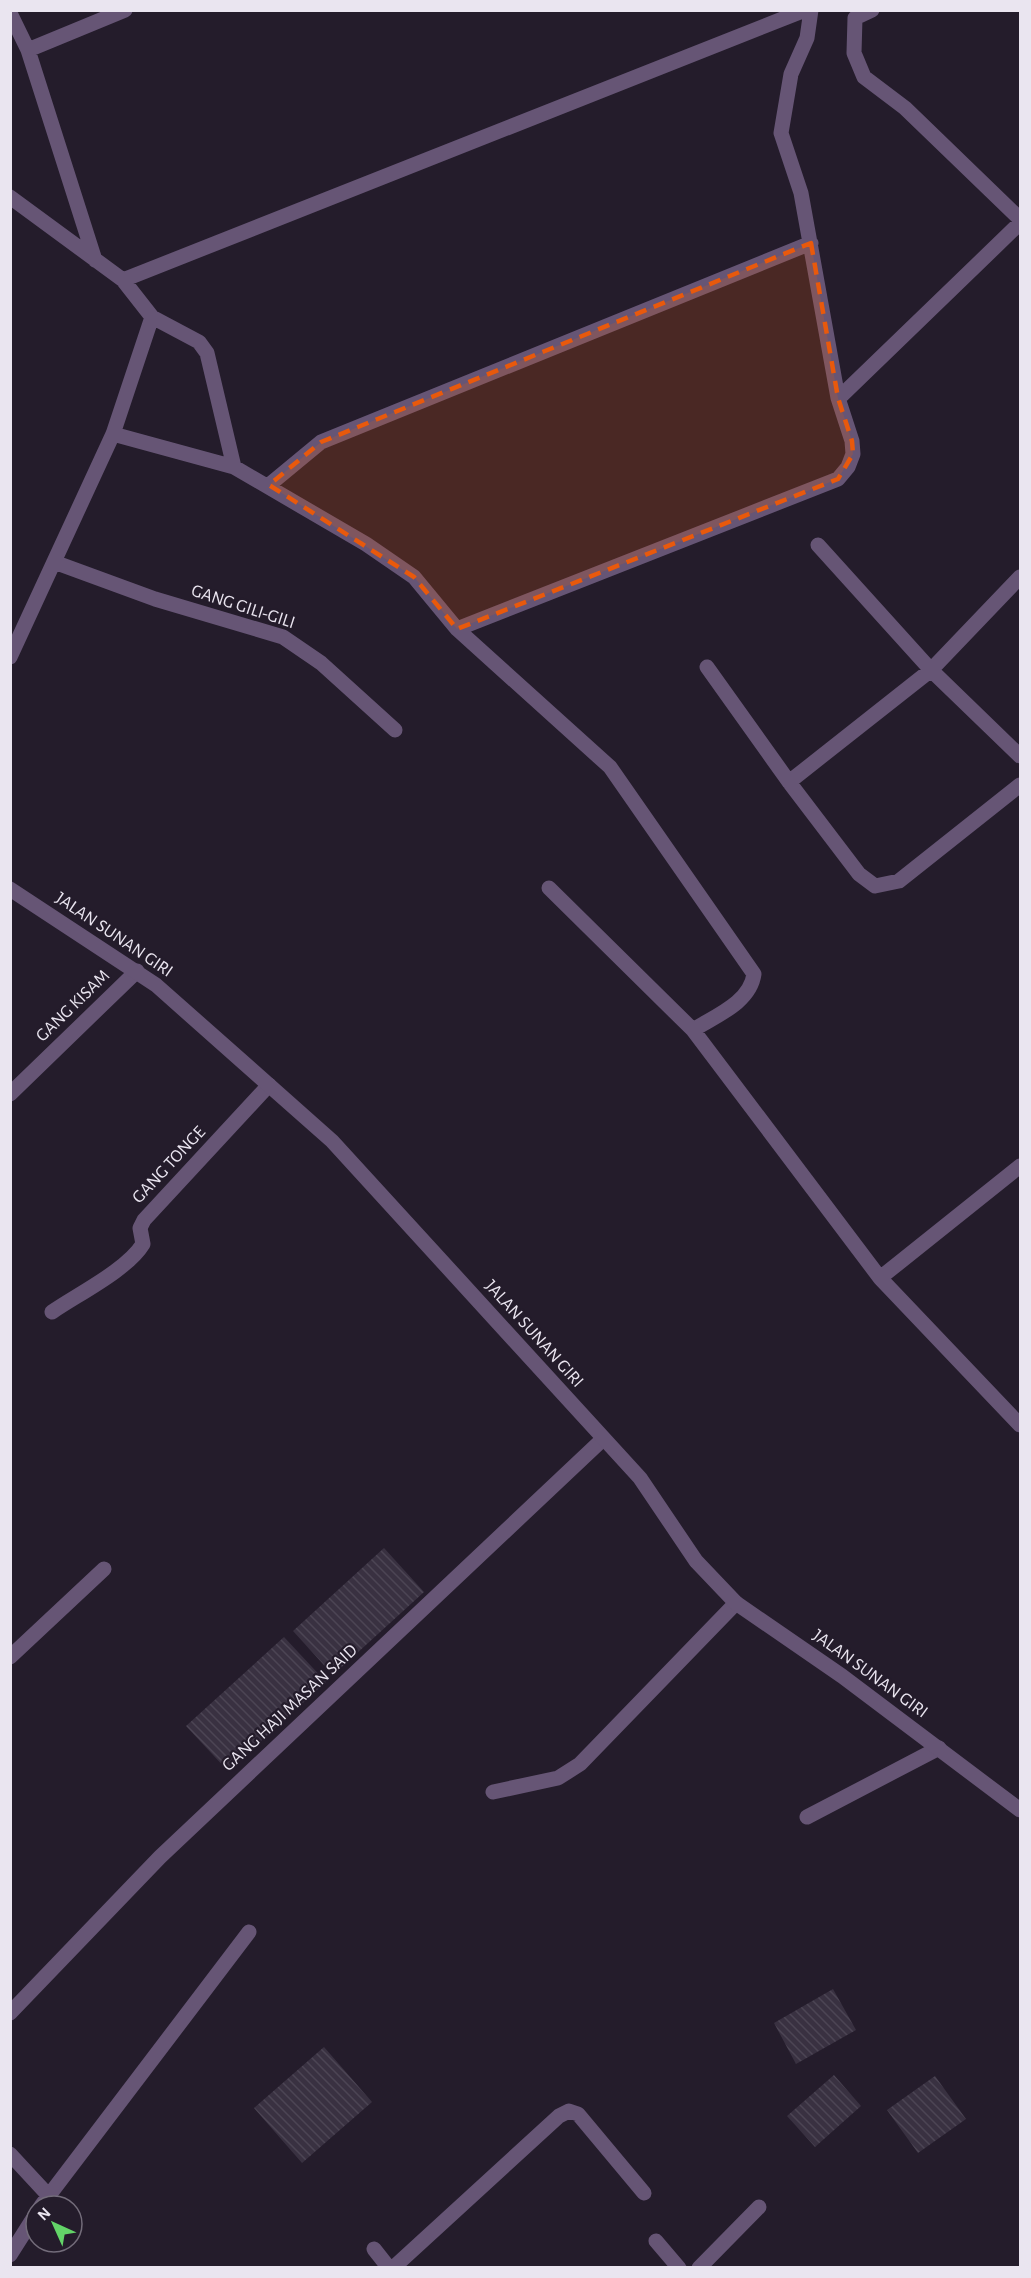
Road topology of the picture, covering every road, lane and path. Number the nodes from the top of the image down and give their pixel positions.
1 (125, 10) edge
2 (805, 10) edge
3 (811, 10) edge
4 (872, 10) edge
5 (10, 13) edge
6 (853, 14) edge
7 (28, 50) junction
8 (10, 197) edge
9 (1020, 219) edge
10 (1020, 224) edge
11 (811, 243) junction
12 (95, 260) junction
13 (123, 280) junction
14 (152, 317) junction
15 (841, 396) dead end
16 (113, 434) junction
17 (234, 467) junction
18 (269, 485) junction
19 (818, 545) dead end
20 (54, 562) junction
21 (1020, 577) edge
22 (457, 629) junction
23 (10, 657) edge
24 (707, 667) dead end
25 (931, 670) junction
26 (395, 730) dead end
27 (1020, 756) edge
28 (789, 782) junction
29 (1020, 785) edge
30 (549, 888) dead end
31 (10, 889) edge
32 (137, 971) junction
33 (693, 1030) junction
34 (269, 1085) junction
35 (10, 1094) edge
36 (1020, 1166) edge
37 (880, 1278) junction
38 (52, 1312) dead end
39 (1020, 1425) edge
40 (603, 1439) junction
41 (104, 1569) dead end
42 (736, 1603) junction
43 (10, 1657) edge
44 (939, 1748) junction
45 (493, 1792) dead end
46 (1020, 1810) edge
47 (807, 1817) dead end
48 (249, 1932) dead end
49 (10, 2013) edge
50 (10, 2154) edge
51 (644, 2193) dead end
52 (40, 2194) edge
53 (49, 2194) edge
54 (759, 2207) dead end
55 (24, 2233) edge
56 (656, 2241) dead end
57 (374, 2249) dead end
58 (10, 2255) edge
59 (391, 2268) edge
60 (679, 2268) edge
61 (699, 2268) edge

1 - 7 street
2 - 13 street
3 - 11 street
4 - 6 street
5 - 7 street
6 - 9 street
7 - 12 street
8 - 12 street
10 - 15 street
11 - 18 street
11 - 22 street
12 - 13 street
13 - 14 street
14 - 16 street
14 - 17 street
16 - 17 street
16 - 20 street
17 - 18 street
18 - 22 street
19 - 25 street
20 - 23 street
20 - 26 street, GANG GILI-GILI
21 - 25 street
22 - 33 street
24 - 28 street
25 - 27 street
25 - 28 street
28 - 29 street
30 - 33 street
31 - 32 street, JALAN SUNAN GIRI
32 - 34 street, JALAN SUNAN GIRI
32 - 35 street, GANG KISAM
33 - 37 street
34 - 38 street, GANG TONGE
34 - 40 street, JALAN SUNAN GIRI
36 - 37 street
37 - 39 street
40 - 42 street, JALAN SUNAN GIRI
40 - 49 street, GANG HAJI MASAN SAID
41 - 43 street
42 - 44 street, JALAN SUNAN GIRI
42 - 45 street
44 - 46 street, JALAN SUNAN GIRI
44 - 47 street
48 - 53 street
50 - 52 street
51 - 59 street
54 - 61 street
55 - 58 street
56 - 60 street
57 - 59 street

